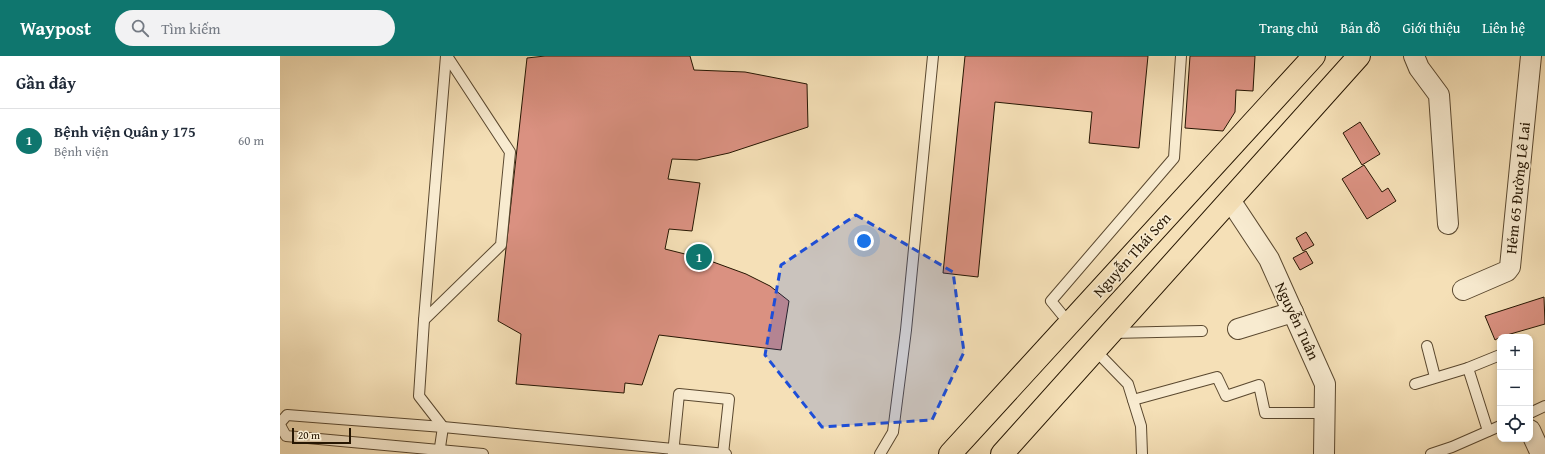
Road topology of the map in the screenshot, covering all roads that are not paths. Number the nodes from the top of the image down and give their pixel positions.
1 (446, 56) edge
2 (933, 56) edge
3 (1181, 56) edge
4 (1314, 56) edge
5 (1359, 56) edge
6 (1414, 56) edge
7 (1531, 56) edge
8 (1538, 56) edge
9 (1545, 61) edge
10 (1230, 200) junction
11 (1448, 224) dead end
12 (1463, 290) dead end
13 (1293, 312) junction
14 (424, 320) junction
15 (1069, 323) junction
16 (1238, 329) dead end
17 (1202, 331) dead end
18 (1110, 333) junction
19 (1427, 346) dead end
20 (1095, 350) junction
21 (1497, 357) edge
22 (1468, 368) junction
23 (1435, 378) junction
24 (1415, 384) dead end
25 (1133, 400) junction
26 (1545, 406) edge
27 (1533, 412) edge
28 (1325, 413) junction
29 (280, 424) edge
30 (443, 427) junction
31 (1497, 427) edge
32 (1488, 431) junction
33 (1533, 437) edge
34 (440, 452) edge
35 (673, 452) edge
36 (483, 454) edge
37 (724, 454) edge
38 (880, 454) edge
39 (950, 454) edge
40 (1002, 454) edge
41 (1142, 454) edge
42 (1324, 454) edge
43 (1431, 454) edge
44 (1541, 454) edge

1 - 14 lane
1 - 14 lane
2 - 38 lane
3 - 15 lane
4 - 15 main road, Nguyễn Thái Sơn
5 - 10 main road
6 - 11 street
7 - 12 street, Hẻm 65 Đường Lê Lai
8 - 9 street
10 - 13 street, Nguyễn Tuân
10 - 18 main road
13 - 16 street
13 - 28 street, Nguyễn Tuân
14 - 30 lane
15 - 39 main road, Nguyễn Thái Sơn
17 - 18 lane
18 - 20 main road
19 - 23 lane
20 - 25 lane
20 - 40 main road
21 - 22 lane
22 - 23 lane
22 - 32 lane
23 - 24 lane
25 - 28 lane
25 - 41 lane
26 - 27 lane
28 - 42 street, Nguyễn Tuân
29 - 30 lane
29 - 34 lane
30 - 34 lane
30 - 35 lane
31 - 32 lane
32 - 43 lane
33 - 44 street
34 - 36 lane
35 - 37 lane
35 - 37 lane

